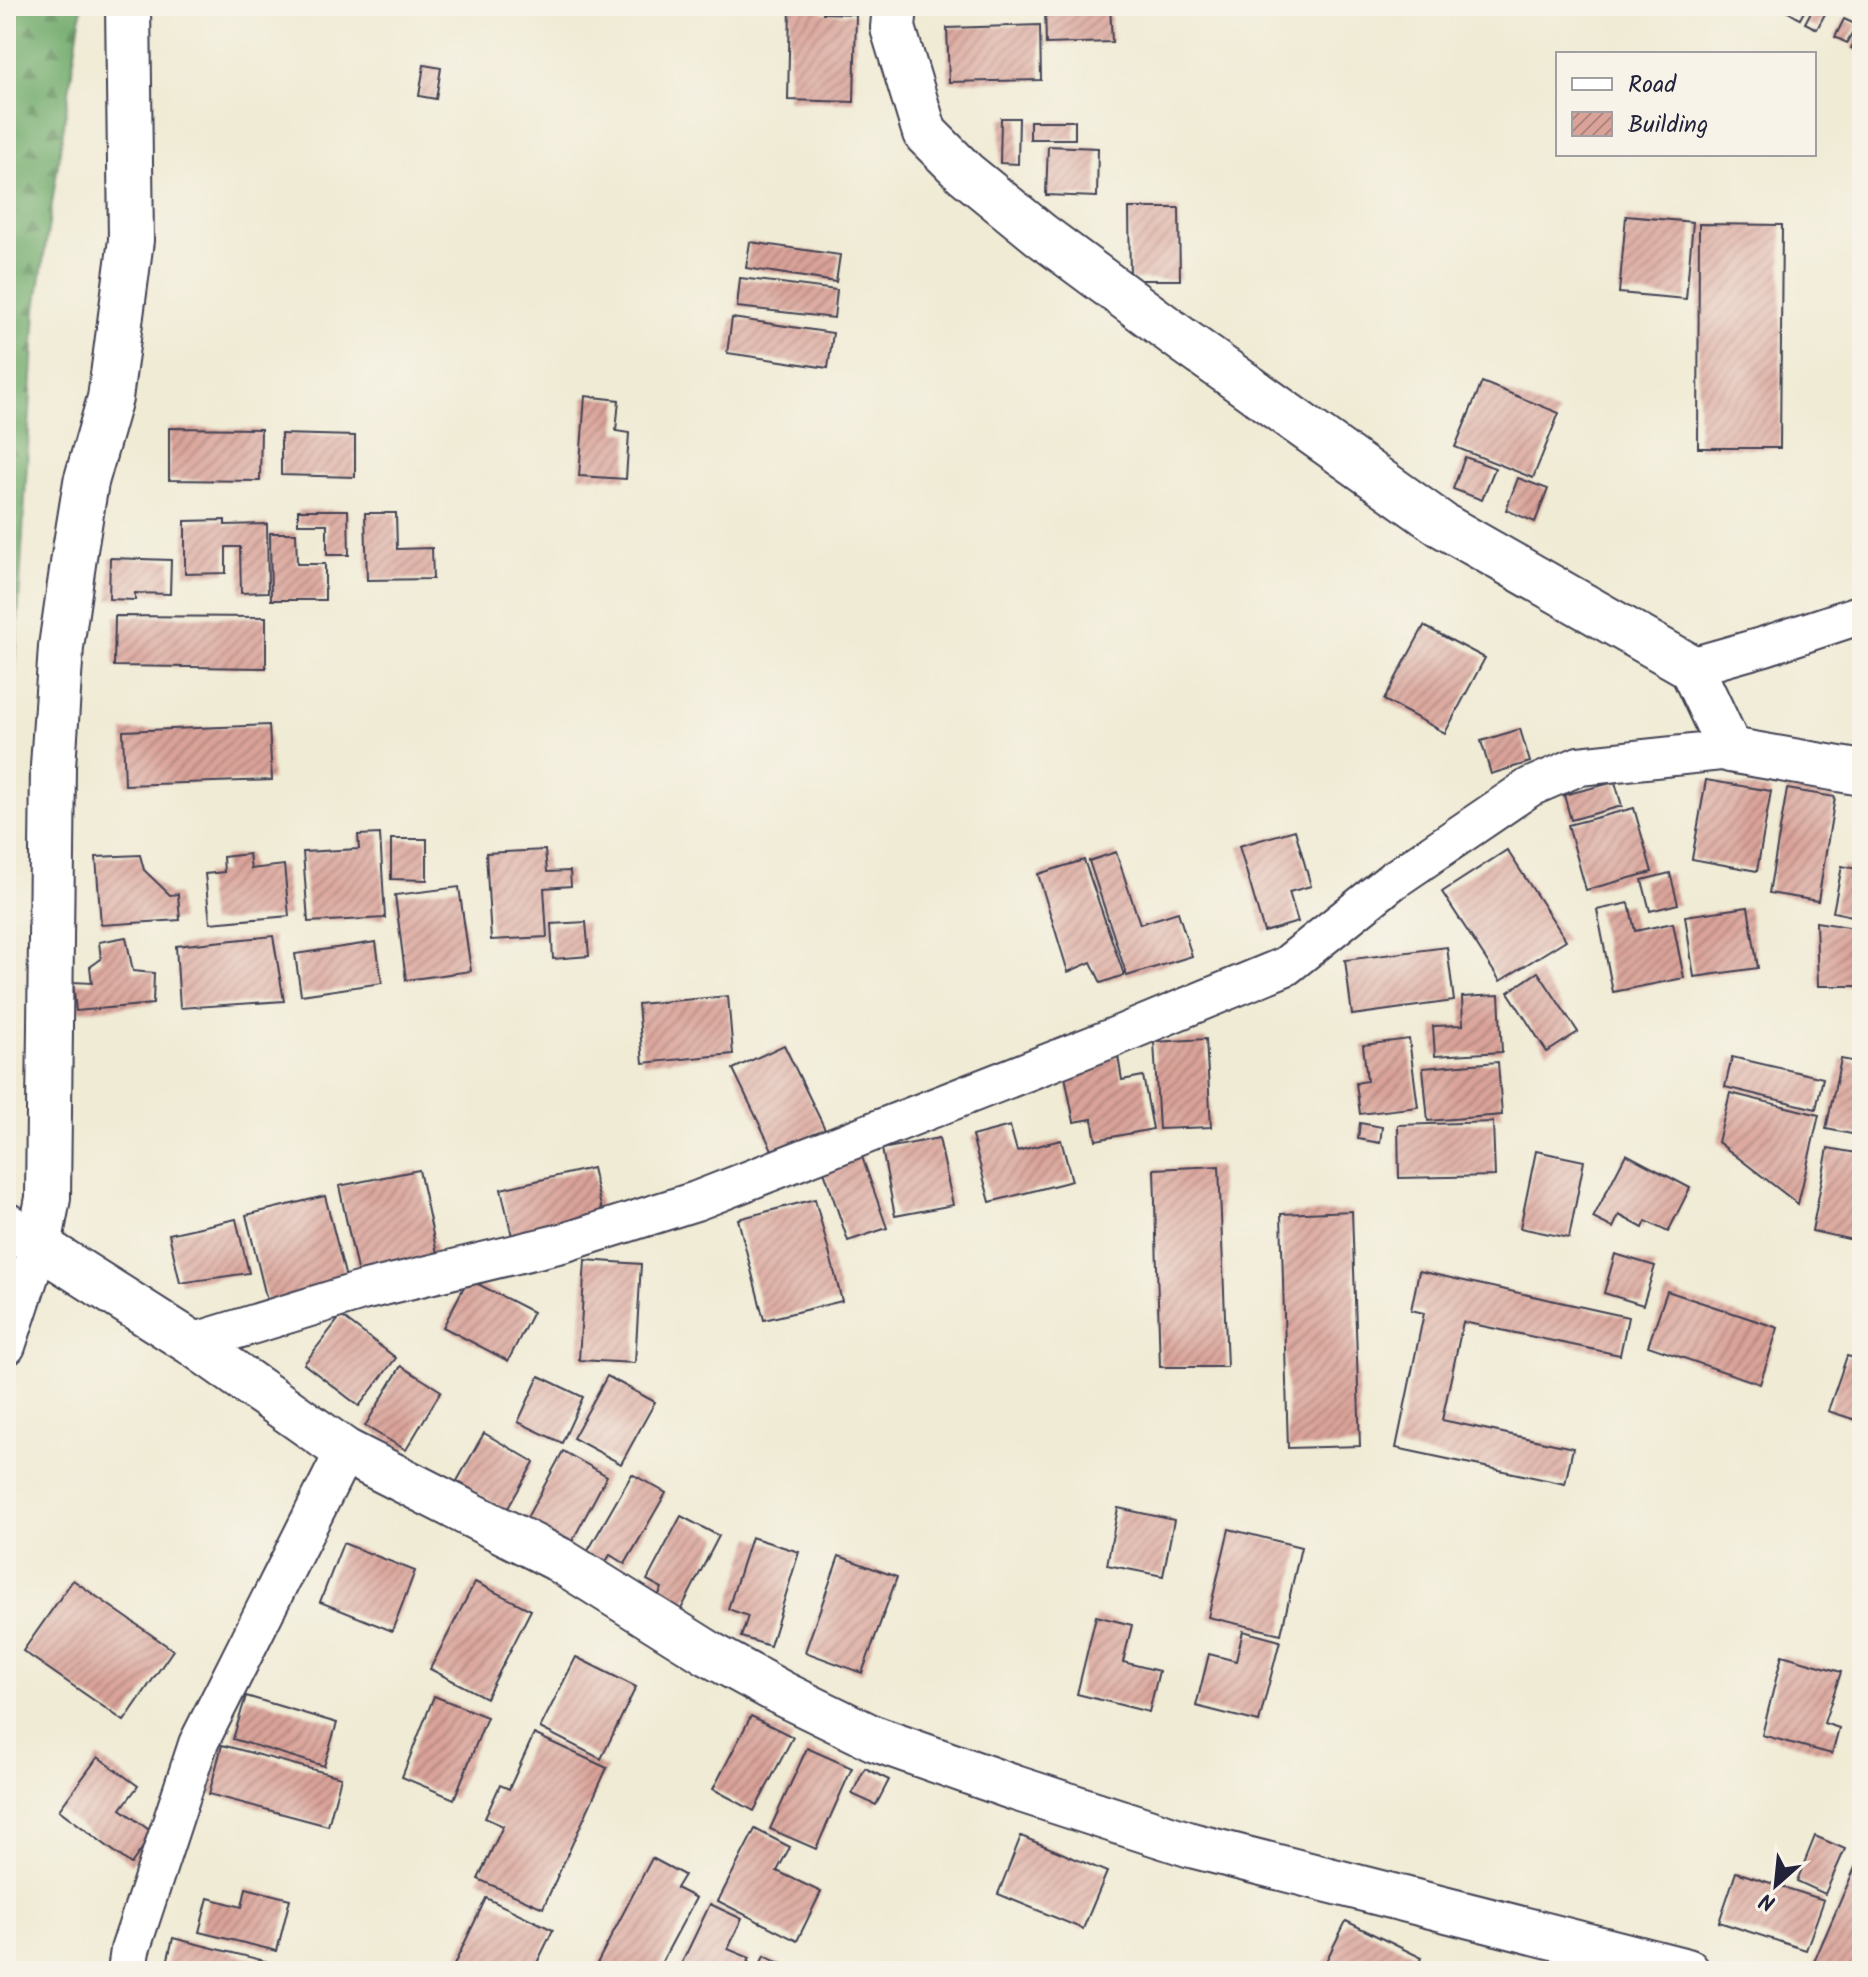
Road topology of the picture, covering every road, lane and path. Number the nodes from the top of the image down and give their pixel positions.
1 (128, 6) edge
2 (895, 6) edge
3 (1862, 614) edge
4 (1691, 667) junction
5 (1730, 750) junction
6 (1862, 773) edge
7 (22, 1236) edge
8 (192, 1343) junction
9 (6, 1346) edge
10 (345, 1451) junction
11 (127, 1971) edge
12 (1687, 1971) edge

1 - 7 street
2 - 4 street
3 - 4 street
4 - 5 street
5 - 6 street
5 - 8 street
7 - 8 street
7 - 9 street
8 - 10 street
10 - 11 street
10 - 12 street

